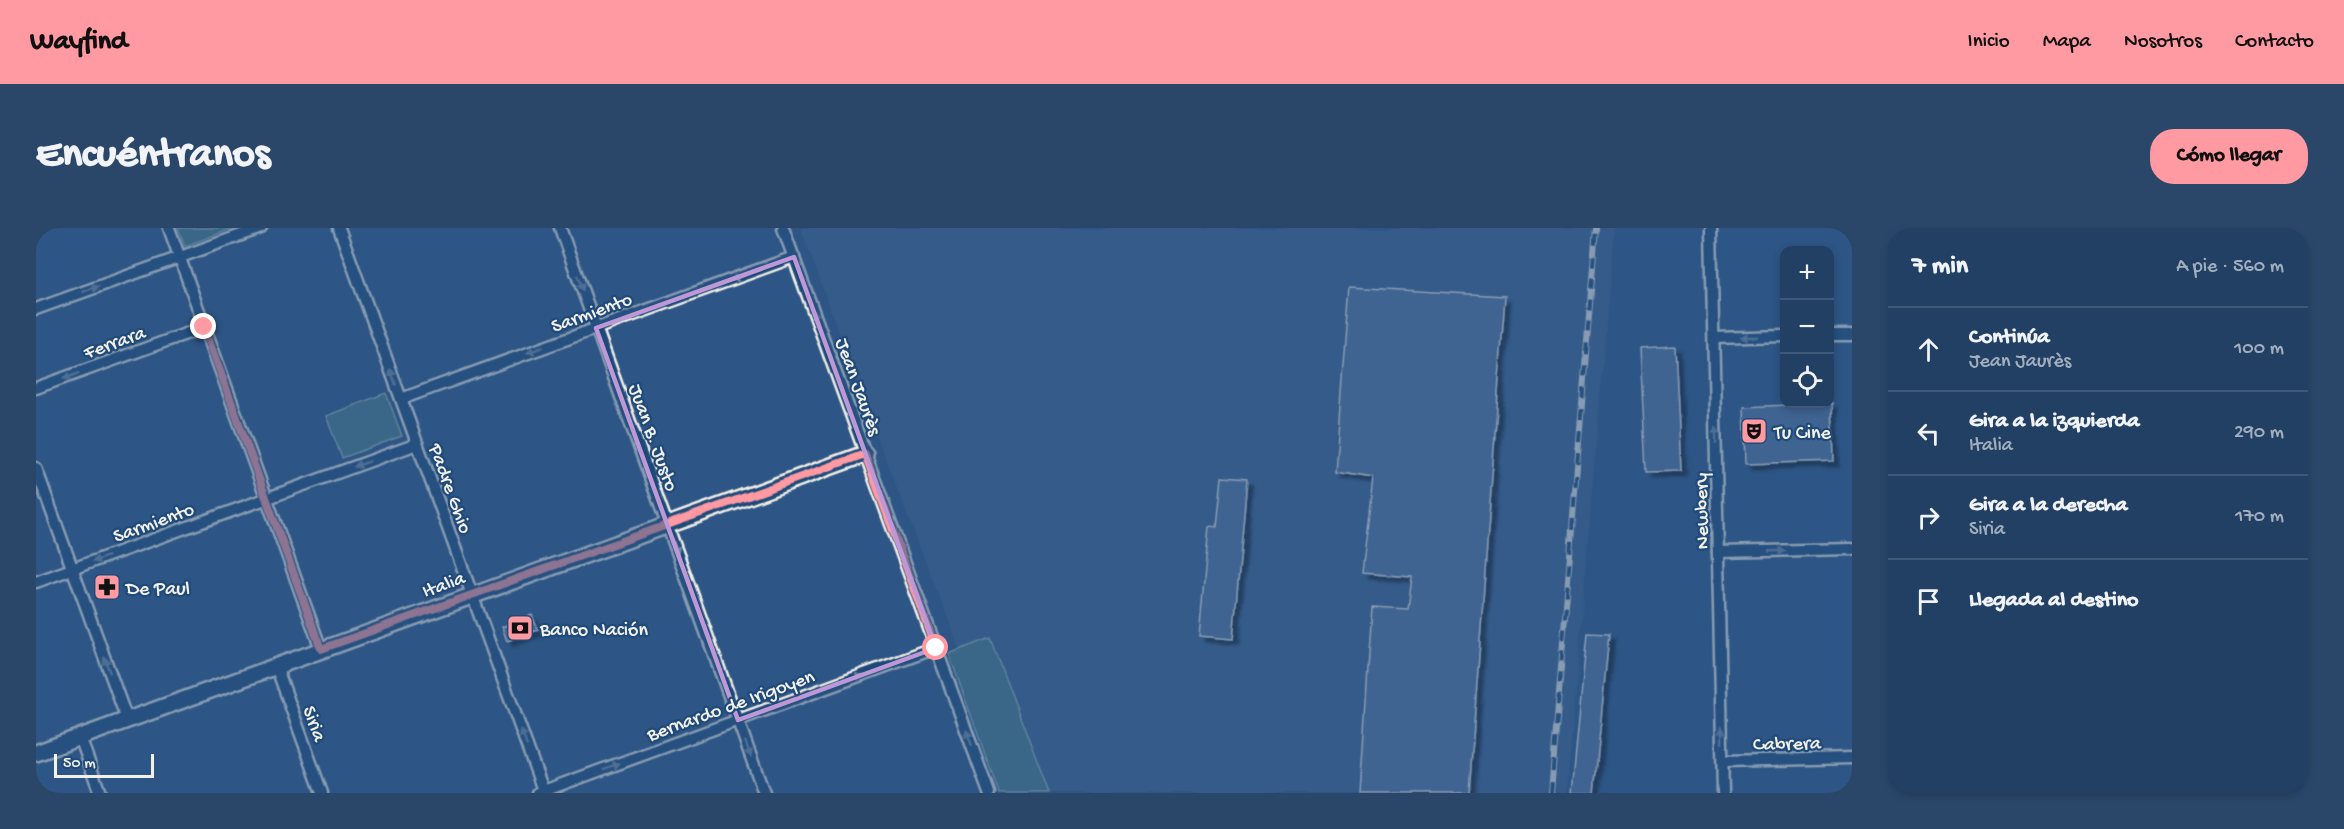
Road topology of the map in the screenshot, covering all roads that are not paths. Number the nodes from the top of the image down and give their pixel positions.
1 (169, 228) edge
2 (261, 228) edge
3 (339, 228) edge
4 (560, 228) edge
5 (783, 228) edge
6 (1712, 228) edge
7 (179, 257) junction
8 (794, 257) junction
9 (36, 309) edge
10 (204, 327) junction
11 (596, 328) junction
12 (1834, 335) edge
13 (1852, 335) edge
14 (1780, 336) edge
15 (1714, 338) junction
16 (36, 388) edge
17 (401, 399) junction
18 (417, 444) junction
19 (865, 454) junction
20 (36, 468) edge
21 (267, 499) junction
22 (667, 525) junction
23 (1852, 549) edge
24 (1718, 552) junction
25 (73, 569) junction
26 (36, 582) edge
27 (471, 595) junction
28 (936, 648) junction
29 (321, 649) junction
30 (276, 666) junction
31 (127, 720) junction
32 (738, 720) junction
33 (80, 737) junction
34 (36, 753) edge
35 (1852, 758) edge
36 (1723, 761) junction
37 (541, 792) edge
38 (100, 793) edge
39 (322, 793) edge
40 (764, 793) edge
41 (988, 793) edge
42 (1724, 793) edge

1 - 7 street
2 - 7 street
17 -> 3 street, Padre Ghio
4 -> 11 street, Juan B. Justo
5 - 8 street, Jean Jaurès
6 - 15 street, Newbery
9 -> 7 street
7 - 10 street
8 -> 11 street, Sarmiento
19 -> 8 street, Jean Jaurès
10 -> 16 street, Ferrara
10 - 21 street
11 -> 17 street, Sarmiento
11 - 22 street, Juan B. Justo
12 - 13 street
14 -> 15 street
24 -> 15 street, Newbery
17 - 18 street, Padre Ghio
18 -> 21 street, Sarmiento
18 - 27 street, Padre Ghio
19 - 22 street, Italia
19 - 28 street, Jean Jaurès
20 - 25 street
21 -> 25 street, Sarmiento
21 - 29 street
22 - 27 street, Italia
22 -> 32 street, Juan B. Justo
24 -> 23 street
36 -> 24 street, Newbery
25 - 26 street, Sarmiento
31 -> 25 street
27 - 29 street, Italia
37 -> 27 street, Padre Ghio
32 -> 28 street, Bernardo de Irigoyen
41 -> 28 street, Jean Jaurès
29 - 30 street, Italia
30 - 31 street, Italia
30 - 39 street, Siria
31 - 33 street, Italia
37 -> 32 street, Bernardo de Irigoyen
32 -> 40 street, Juan B. Justo
33 - 34 street, Italia
33 - 38 street
35 - 36 street, Cabrera
36 - 42 street, Newbery

